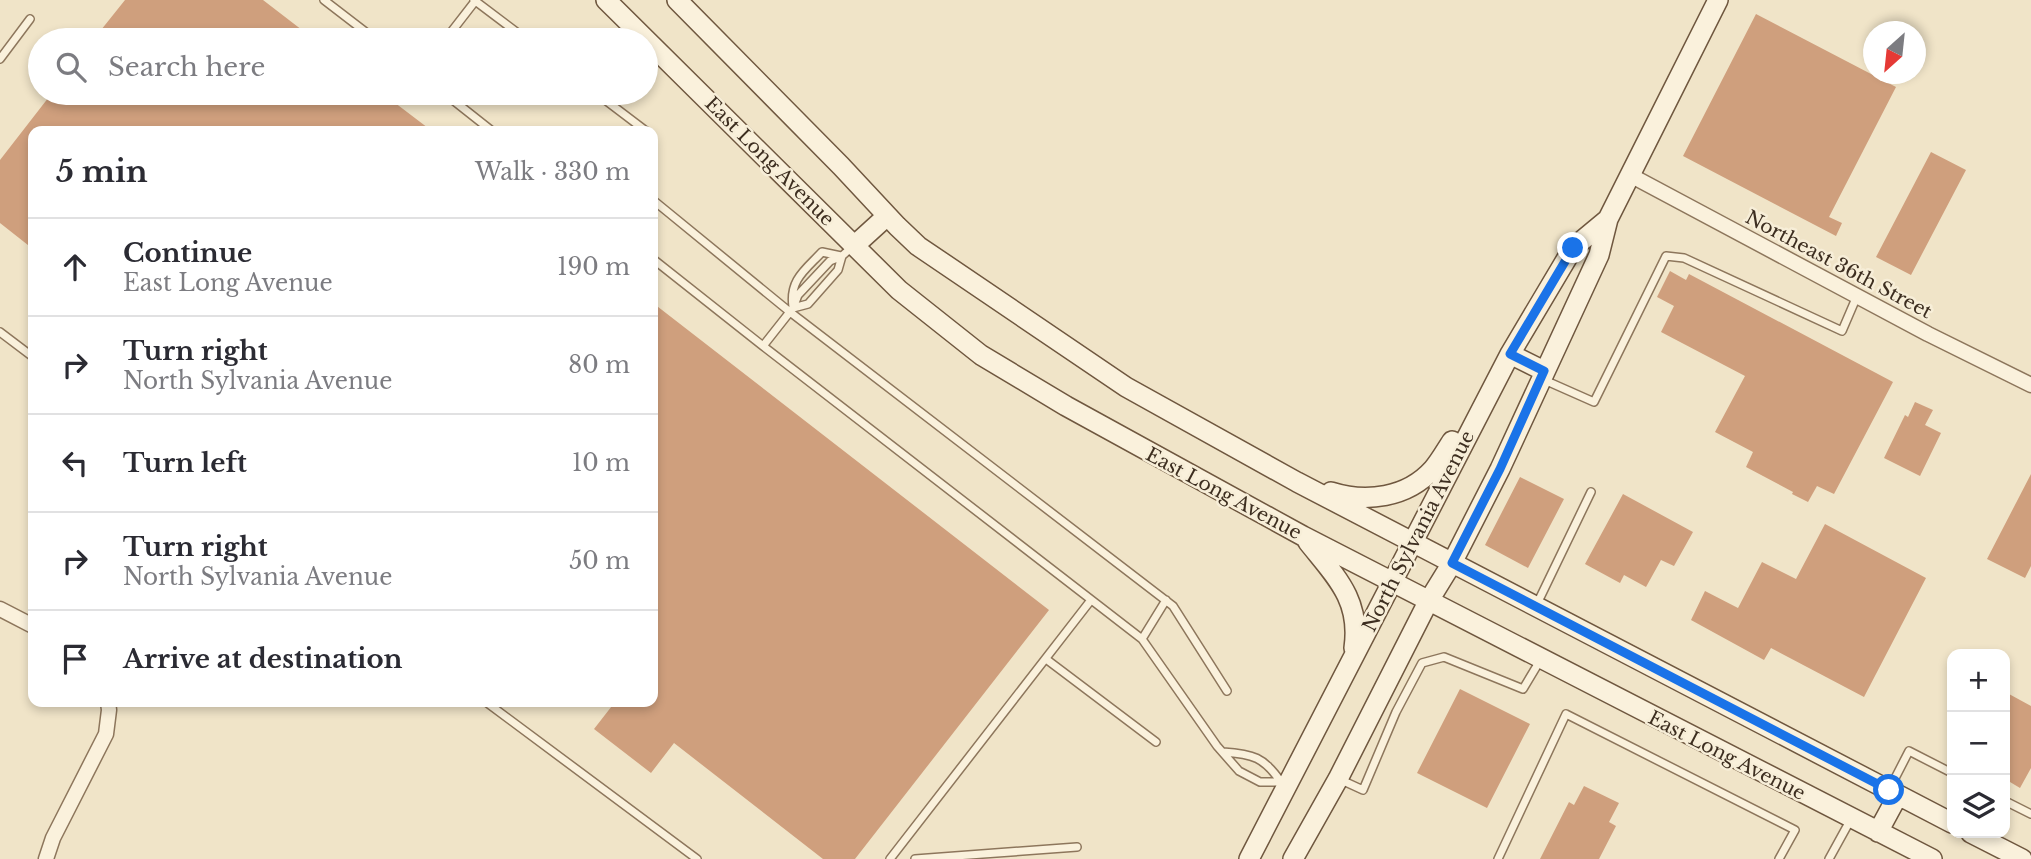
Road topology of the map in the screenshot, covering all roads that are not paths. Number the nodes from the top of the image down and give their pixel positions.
1 (324, 0) edge
2 (475, 0) edge
3 (606, 0) edge
4 (677, 0) edge
5 (1718, 0) edge
6 (30, 19) dead end
7 (360, 28) edge
8 (453, 28) edge
9 (511, 28) edge
10 (633, 28) edge
11 (658, 54) edge
12 (0, 59) edge
13 (459, 105) edge
14 (612, 105) edge
15 (486, 126) edge
16 (639, 126) edge
17 (1630, 175) junction
18 (658, 204) edge
19 (887, 216) junction
20 (1608, 219) junction
21 (848, 251) junction
22 (658, 263) edge
23 (1857, 296) junction
24 (791, 310) junction
25 (0, 332) edge
26 (763, 346) junction
27 (28, 354) edge
28 (1505, 363) junction
29 (1543, 375) junction
30 (2031, 385) edge
31 (1297, 482) junction
32 (1591, 492) dead end
33 (1303, 536) junction
34 (1411, 542) junction
35 (1452, 563) junction
36 (1391, 582) junction
37 (1091, 600) junction
38 (1166, 600) junction
39 (1428, 602) junction
40 (1535, 607) junction
41 (0, 609) edge
42 (28, 623) edge
43 (1142, 639) junction
44 (1046, 659) junction
45 (1541, 659) junction
46 (1352, 661) junction
47 (1227, 691) dead end
48 (109, 707) edge
49 (493, 707) edge
50 (1156, 741) dead end
51 (1222, 752) junction
52 (1947, 770) edge
53 (1338, 779) junction
54 (1284, 784) junction
55 (1894, 792) junction
56 (2010, 804) edge
57 (2031, 814) edge
58 (1852, 818) junction
59 (1947, 820) edge
60 (1878, 832) junction
61 (1981, 838) edge
62 (1077, 847) dead end
63 (46, 859) edge
64 (697, 859) edge
65 (890, 859) edge
66 (915, 859) edge
67 (1249, 859) edge
68 (1293, 859) edge
69 (1498, 859) edge
70 (1779, 859) edge
71 (1829, 859) edge
72 (1932, 859) edge
73 (2022, 859) edge

1 - 7 lane
2 - 8 lane
2 - 9 lane
3 - 10 main road, East Long Avenue
4 - 19 main road
5 - 17 main road, North Sylvania Avenue
6 - 12 lane
11 - 21 main road, East Long Avenue
13 - 15 lane
14 - 16 lane
17 - 20 main road, North Sylvania Avenue
17 - 23 street, Northeast 36th Street
18 - 24 lane
19 - 21 main road
19 - 31 main road
20 - 28 main road, North Sylvania Avenue
20 - 29 main road, North Sylvania Avenue
21 - 24 lane
21 - 24 lane
21 - 24 lane
21 - 33 main road, East Long Avenue
22 - 26 lane
23 - 29 lane
23 - 30 street, Northeast 36th Street
24 - 26 lane
24 - 38 lane
25 - 27 lane
26 - 37 lane
28 - 29 main road
28 - 31 main road
28 - 34 main road, North Sylvania Avenue
29 - 35 main road, North Sylvania Avenue
31 - 34 main road
32 - 40 lane
33 - 36 main road, East Long Avenue
33 - 46 main road
34 - 35 main road
34 - 36 main road, North Sylvania Avenue
35 - 39 main road, North Sylvania Avenue
35 - 40 main road
36 - 39 main road, East Long Avenue
36 - 46 main road, North Sylvania Avenue
37 - 43 lane
37 - 44 lane
38 - 43 lane
38 - 47 lane
39 - 45 main road, East Long Avenue
39 - 53 main road, North Sylvania Avenue
40 - 55 main road
41 - 42 street
43 - 51 lane
44 - 50 lane
44 - 65 lane
45 - 53 lane
45 - 58 main road, East Long Avenue
46 - 54 main road, North Sylvania Avenue
48 - 63 street
49 - 64 lane
51 - 54 lane
51 - 54 lane
52 - 55 lane
53 - 68 main road, North Sylvania Avenue
54 - 67 main road, North Sylvania Avenue
55 - 59 main road
55 - 60 main road
56 - 57 lane
58 - 60 main road, East Long Avenue
58 - 71 lane
60 - 72 main road, East Long Avenue
61 - 73 main road
62 - 66 lane
69 - 70 lane

